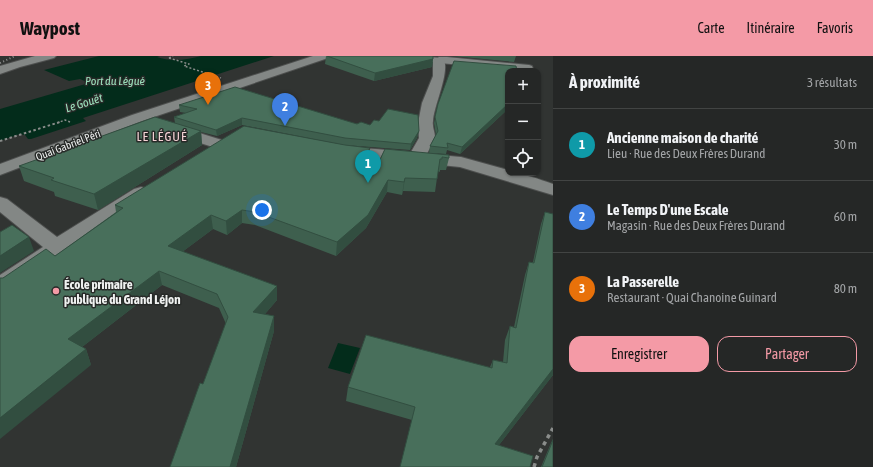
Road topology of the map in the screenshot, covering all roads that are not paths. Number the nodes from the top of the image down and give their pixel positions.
1 (50, 56) edge
2 (324, 56) edge
3 (421, 56) edge
4 (439, 60) junction
5 (529, 67) edge
6 (0, 70) edge
7 (137, 118) junction
8 (328, 148) edge
9 (380, 154) junction
10 (201, 155) edge
11 (417, 157) junction
12 (0, 170) edge
13 (368, 177) edge
14 (156, 183) edge
15 (553, 190) edge
16 (0, 203) edge
17 (57, 247) junction
18 (0, 286) edge

1 - 6 street
2 - 7 street, Quai Gabriel Péri
3 - 4 street
4 - 5 lane
4 - 11 street
7 - 10 street
7 - 12 street, Quai Gabriel Péri
8 - 9 street
9 - 11 street
9 - 13 lane
11 - 15 street
14 - 17 street
16 - 17 street
17 - 18 street

